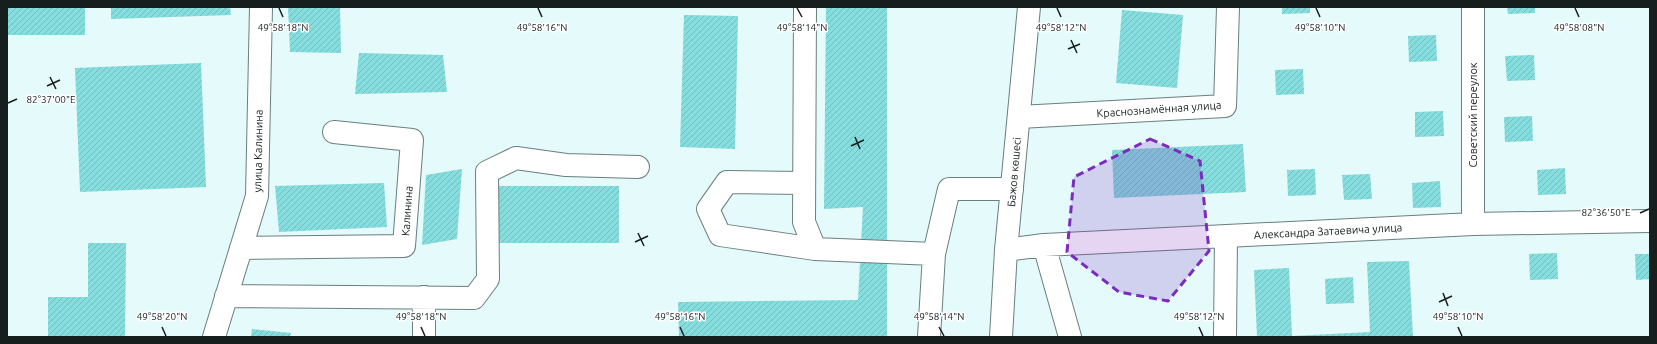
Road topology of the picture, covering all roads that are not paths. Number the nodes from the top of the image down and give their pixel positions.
1 (261, 7) edge
2 (805, 7) edge
3 (1029, 7) edge
4 (1228, 7) edge
5 (1473, 7) edge
6 (1019, 117) junction
7 (334, 132) dead end
8 (638, 167) dead end
9 (804, 183) junction
10 (1012, 189) junction
11 (1650, 221) edge
12 (1473, 224) junction
13 (1226, 236) junction
14 (1044, 244) junction
15 (242, 248) junction
16 (815, 249) junction
17 (1006, 250) junction
18 (934, 254) junction
19 (226, 296) junction
20 (424, 297) junction
21 (214, 337) edge
22 (424, 337) edge
23 (928, 337) edge
24 (1002, 337) edge
25 (1070, 337) edge
26 (1225, 337) edge

1 - 15 street, улица Калинина
2 - 9 street
3 - 6 street, Бажов көшесі
4 - 6 street, Краснознамённая улица
5 - 12 street, Советский переулок
6 - 10 street, Бажов көшесі
7 - 15 street, Калинина
8 - 20 street
9 - 16 street
9 - 16 street
10 - 17 street, Бажов көшесі
10 - 18 street
11 - 12 street, Александра Затаевича улица
12 - 13 street, Александра Затаевича улица
13 - 14 street, Александра Затаевича улица
13 - 26 street
14 - 17 street, Александра Затаевича улица
14 - 25 street
15 - 19 street, улица Калинина
16 - 18 street
17 - 24 street, Бажов көшесі
18 - 23 street
19 - 20 street
19 - 21 street, улица Калинина
20 - 22 street

